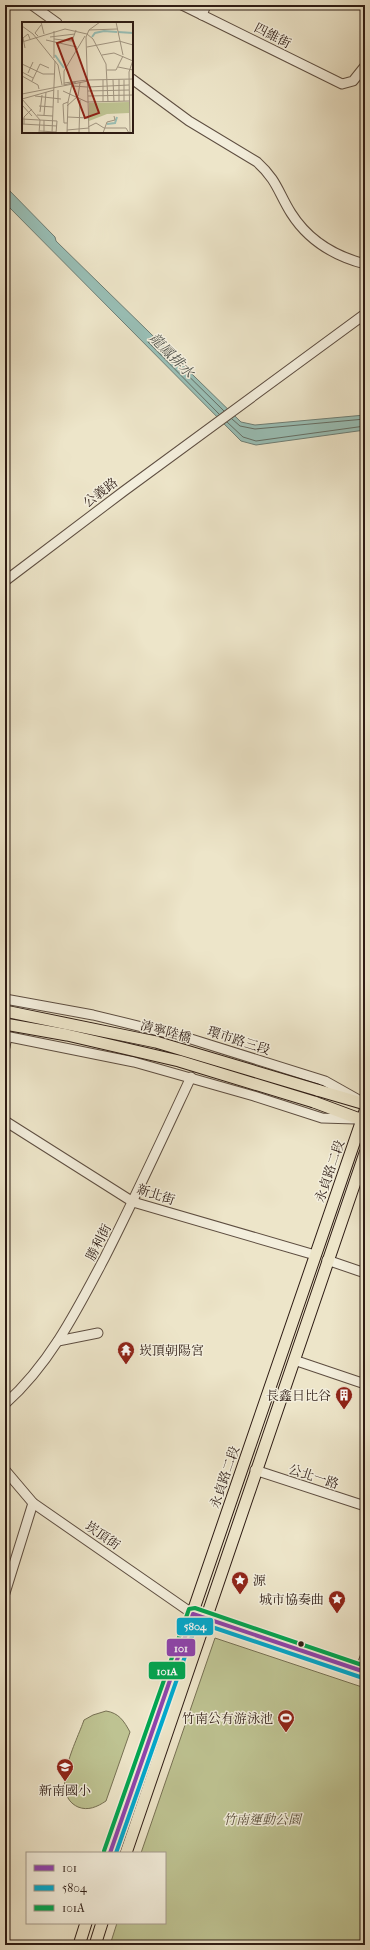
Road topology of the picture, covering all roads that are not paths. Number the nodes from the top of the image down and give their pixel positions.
1 (32, 5) edge
2 (182, 5) edge
3 (206, 5) edge
4 (202, 15) junction
5 (56, 22) edge
6 (365, 66) edge
7 (133, 80) edge
8 (365, 264) edge
9 (365, 314) edge
10 (5, 581) edge
11 (5, 999) edge
12 (54, 1008) junction
13 (5, 1011) edge
14 (5, 1024) edge
15 (6, 1036) edge
16 (49, 1045) junction
17 (5, 1047) edge
18 (191, 1077) junction
19 (365, 1104) edge
20 (364, 1117) edge
21 (5, 1121) edge
22 (365, 1153) edge
23 (133, 1202) junction
24 (315, 1255) junction
25 (328, 1260) junction
26 (365, 1273) edge
27 (98, 1333) dead end
28 (58, 1341) junction
29 (294, 1360) junction
30 (365, 1384) edge
31 (5, 1404) edge
32 (263, 1409) junction
33 (276, 1414) junction
34 (5, 1470) edge
35 (255, 1470) junction
36 (34, 1503) junction
37 (365, 1506) edge
38 (5, 1593) edge
39 (193, 1614) junction
40 (205, 1619) junction
41 (365, 1657) edge
42 (363, 1672) edge
43 (110, 1852) edge
44 (126, 1852) edge
45 (86, 1924) edge
46 (102, 1924) edge
47 (79, 1945) edge
48 (95, 1945) edge

1 - 5 street
2 - 4 street, 四維街
3 - 4 street
4 - 6 street, 四維街
7 - 8 street
9 - 10 street, 公義路
11 - 12 street, 環市路三段
12 - 16 street
12 - 19 street, 環市路三段
13 - 19 main road, 清寧陸橋, bridge
14 - 20 main road, 清寧陸橋, bridge
15 - 16 street
15 - 17 street
16 - 18 street
18 - 20 street
18 - 23 street, 勝利街
20 - 24 main road, 永貞路二段
21 - 23 street, 新北街
22 - 25 main road
23 - 24 street, 新北街
23 - 28 street, 勝利街
24 - 32 main road, 永貞路二段
25 - 26 street
25 - 29 main road
27 - 28 street
28 - 31 street, 勝利街
29 - 30 street
29 - 33 main road
32 - 33 main road
32 - 39 main road, 永貞路二段
33 - 35 main road
34 - 36 street, 崁頂街
35 - 37 street, 公北一路
35 - 40 main road
36 - 38 street
36 - 39 street, 崁頂街
39 - 40 street, 崁頂街
39 - 43 main road, 永貞路二段
40 - 42 street, 崁頂街
40 - 44 main road
41 - 42 street
45 - 47 main road
46 - 48 main road

